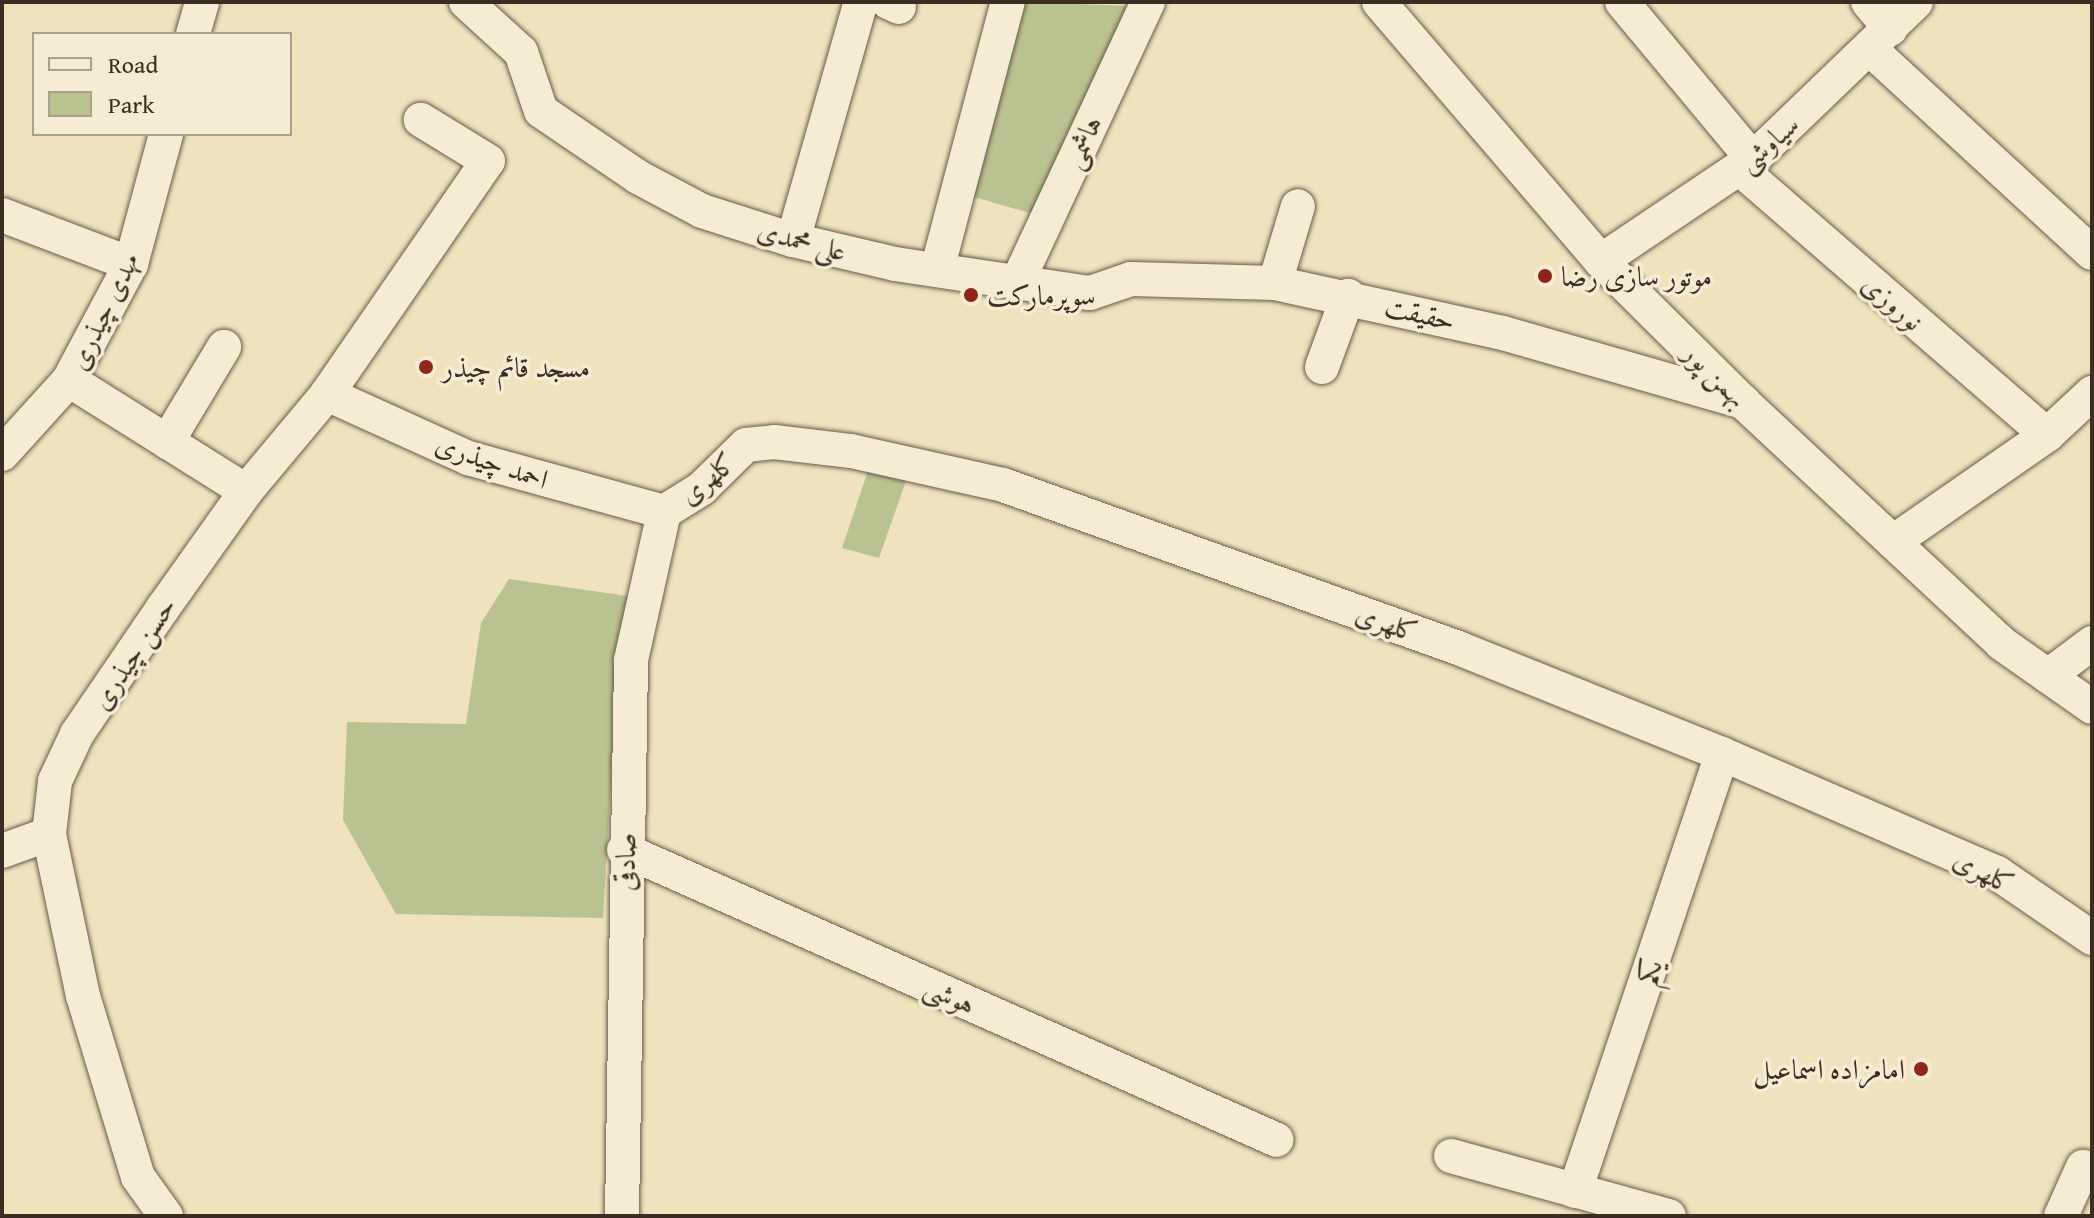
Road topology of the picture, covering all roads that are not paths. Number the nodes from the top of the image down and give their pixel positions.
1 (202, 2) edge
2 (466, 2) edge
3 (861, 2) edge
4 (1008, 2) edge
5 (1148, 2) edge
6 (1379, 2) edge
7 (1622, 2) edge
8 (1868, 2) edge
9 (1916, 2) edge
10 (194, 32) edge
11 (1880, 39) junction
12 (421, 120) dead end
13 (165, 136) edge
14 (1746, 164) junction
15 (1298, 206) dead end
16 (2, 215) edge
17 (793, 240) junction
18 (2092, 253) edge
19 (1601, 261) junction
20 (131, 264) junction
21 (937, 270) junction
22 (1017, 283) junction
23 (1275, 283) junction
24 (1090, 293) joint
25 (1348, 296) junction
26 (224, 347) dead end
27 (1322, 367) dead end
28 (69, 380) junction
29 (2092, 393) edge
30 (327, 394) junction
31 (1743, 402) junction
32 (2047, 435) junction
33 (167, 442) junction
34 (2, 454) edge
35 (246, 491) junction
36 (664, 512) junction
37 (1893, 542) junction
38 (2092, 643) edge
39 (2048, 676) junction
40 (2092, 707) edge
41 (1722, 754) junction
42 (49, 834) junction
43 (624, 850) junction
44 (2, 851) edge
45 (2092, 938) edge
46 (1277, 1140) dead end
47 (1451, 1156) dead end
48 (2083, 1167) dead end
49 (1575, 1191) junction
50 (166, 1216) edge
51 (622, 1216) edge
52 (1669, 1216) edge
53 (2061, 1216) edge

1 - 10 street
2 - 17 street, علی محمدی
3 - 17 street
4 - 21 street
5 - 22 street, هاشمی
6 - 19 street, بهمن پور
7 - 14 street, نوروزی
8 - 11 street
9 - 11 street, سیاوشی
11 - 14 street, سیاوشی
11 - 18 street
12 - 30 street, حسن چیذری
13 - 20 street, مهدی چیذری
14 - 19 street, سیاوشی
14 - 32 street, نوروزی
15 - 23 street
16 - 20 street
17 - 21 street, علی محمدی
19 - 31 street, بهمن پور
20 - 28 street, مهدی چیذری
21 - 22 street, علی محمدی
22 - 24 street, علی محمدی
23 - 24 street, حقیقت
23 - 25 street, حقیقت
25 - 27 street
25 - 31 street, حقیقت
26 - 33 street
28 - 33 street, مهدی چیذری
28 - 34 street
29 - 32 street
30 - 35 street, حسن چیذری
30 - 36 street, احمد چیذری
31 - 37 street, بهمن پور
32 - 37 street
33 - 35 street, مهدی چیذری
35 - 42 street, حسن چیذری
36 - 41 street, کلهری
36 - 43 street, صادقی
37 - 39 street, بهمن پور
38 - 39 street
39 - 40 street, بهمن پور
41 - 45 street, کلهری
41 - 49 street, یکم
42 - 44 street
42 - 50 street, حسن چیذری
43 - 46 street, هوشی
43 - 51 street, صادقی
47 - 49 street
48 - 53 street
49 - 52 street

